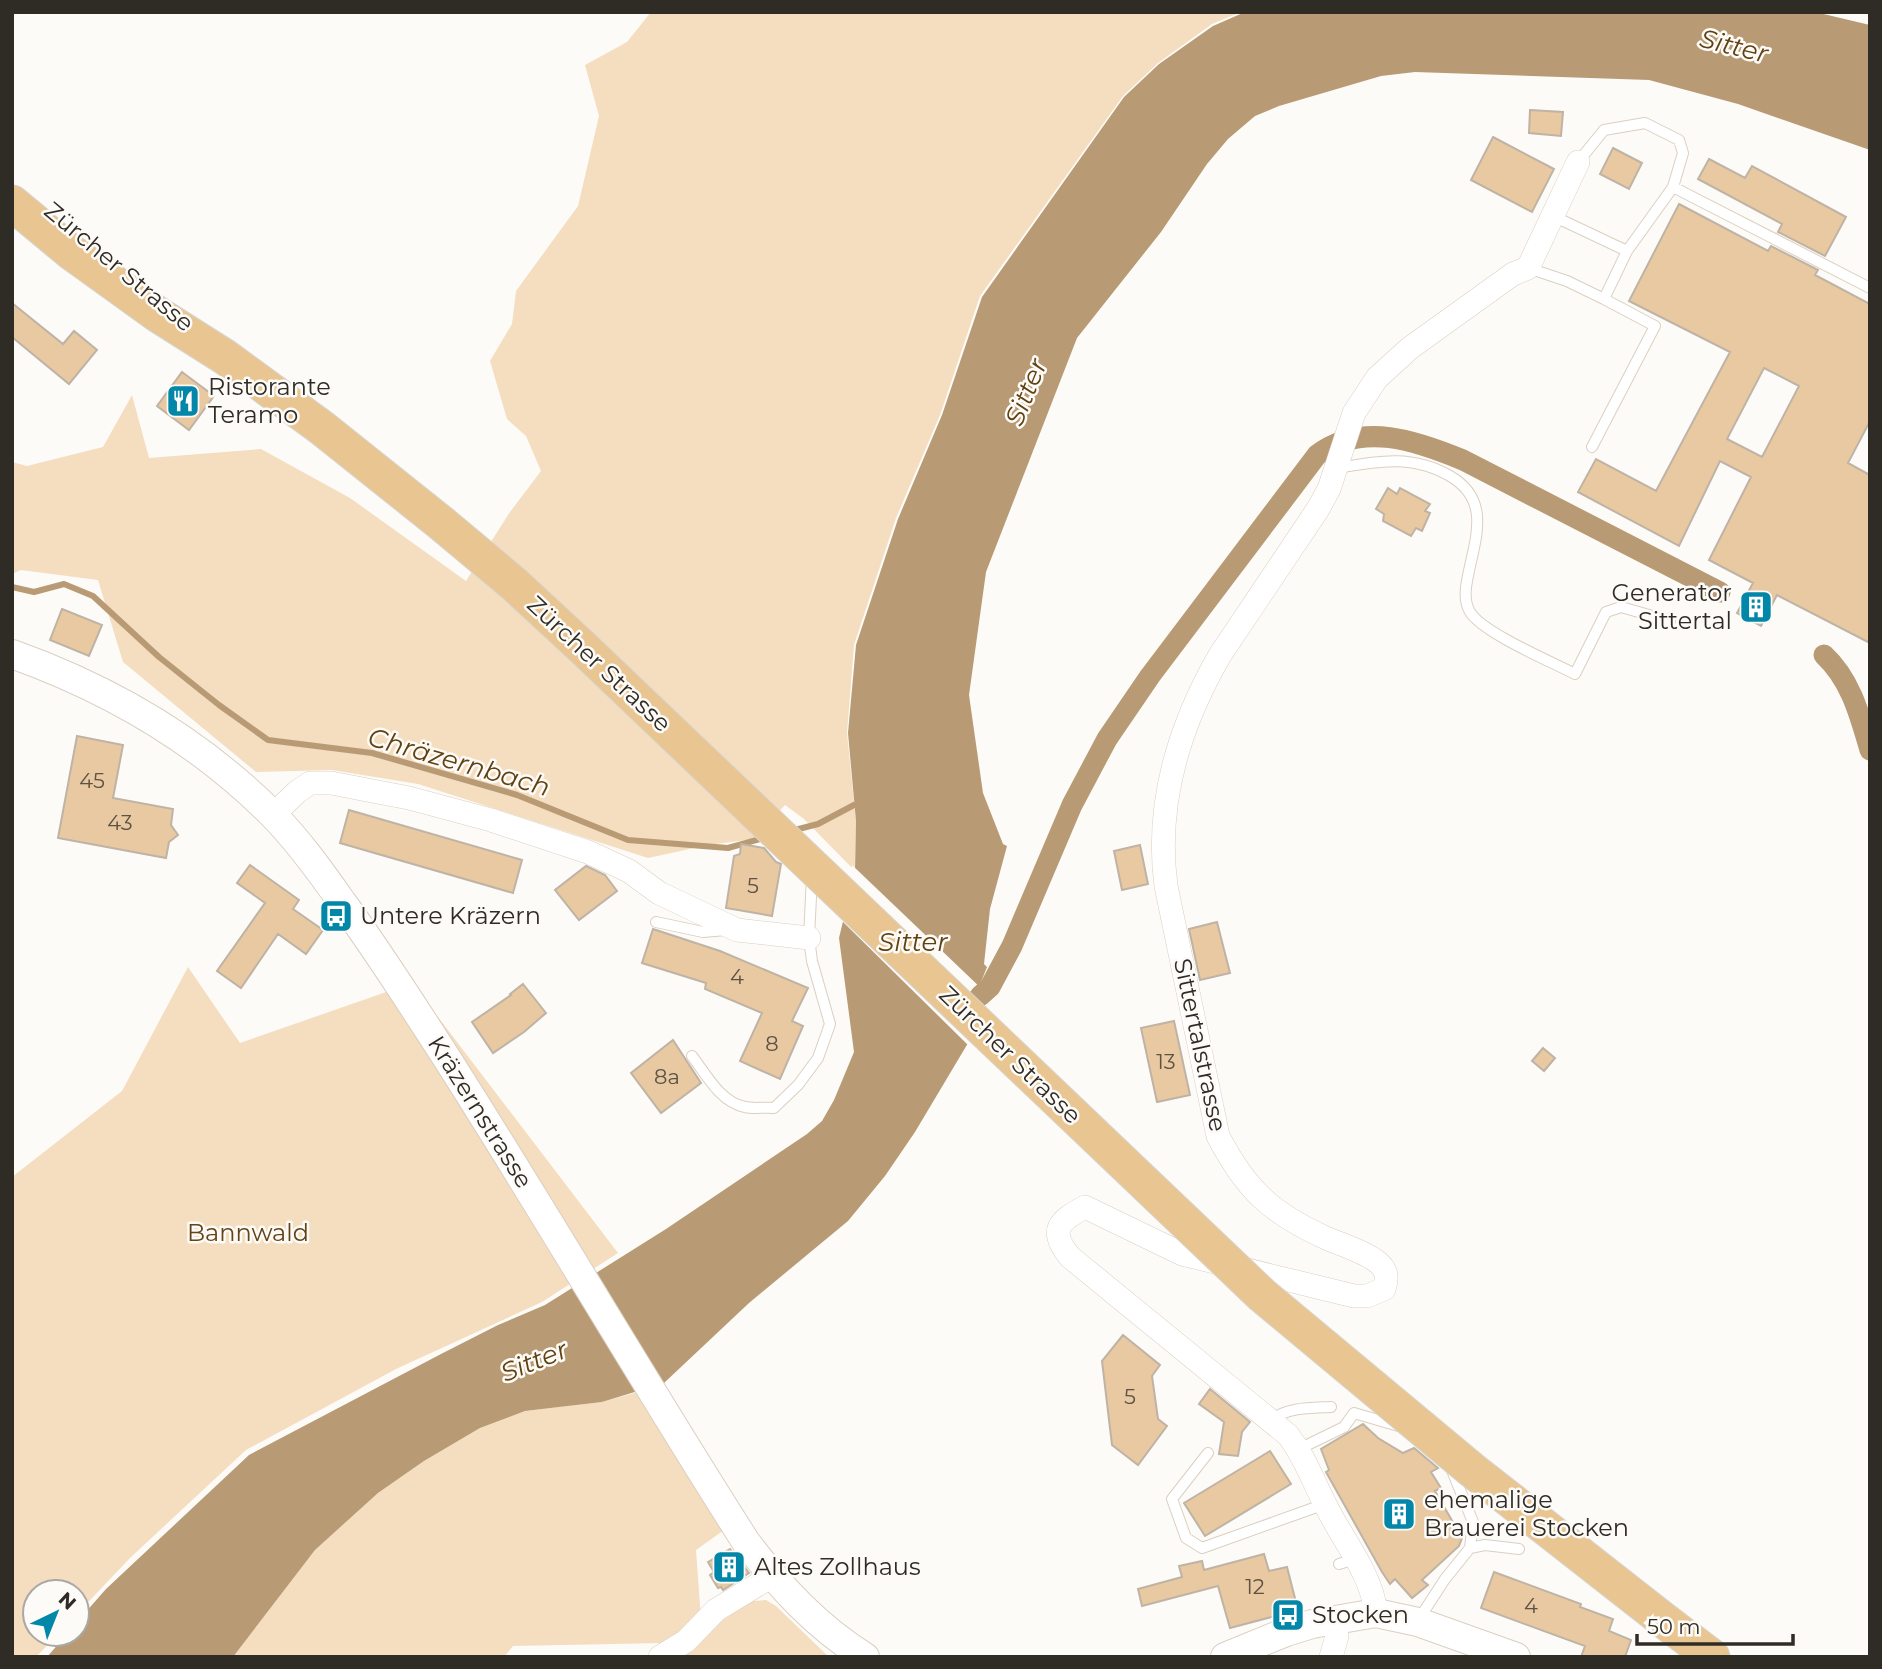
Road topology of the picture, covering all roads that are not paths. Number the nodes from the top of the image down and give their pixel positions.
1 (1578, 162) joint
2 (12, 178) edge
3 (1673, 187) junction
4 (12, 203) edge
5 (1553, 216) junction
6 (1627, 251) junction
7 (1528, 268) junction
8 (1870, 288) edge
9 (1604, 299) junction
10 (225, 356) junction
11 (1592, 447) dead end
12 (1339, 462) junction
13 (1670, 621) dead end
14 (12, 654) edge
15 (274, 815) junction
16 (801, 842) dead end
17 (656, 922) dead end
18 (737, 930) junction
19 (810, 939) junction
20 (692, 1056) dead end
21 (1331, 1407) dead end
22 (1272, 1420) junction
23 (1299, 1449) junction
24 (1208, 1453) dead end
25 (1325, 1504) junction
26 (1469, 1548) junction
27 (1519, 1549) dead end
28 (772, 1576) junction
29 (1376, 1613) junction
30 (1333, 1621) junction
31 (1418, 1622) junction
32 (660, 1657) edge
33 (865, 1657) edge
34 (1225, 1657) edge
35 (1331, 1657) edge
36 (1516, 1657) edge
37 (1712, 1657) edge

1 - 3 lane
1 - 5 street
2 - 10 main road, Zürcher Strasse
3 - 6 lane
3 - 8 lane
4 - 10 main road, Zürcher Strasse
5 - 6 lane
5 - 7 street
6 - 9 lane
7 - 9 lane
7 - 12 street, Sittertalstrasse
9 - 11 lane
10 - 37 main road, Zürcher Strasse, bridge
12 - 13 lane
12 - 22 street, Sittertalstrasse
14 - 15 street, Kräzernstrasse
15 - 18 street
15 - 28 street, Kräzernstrasse
16 - 19 lane
17 - 18 lane
18 - 19 street
19 - 20 lane
21 - 22 lane
22 - 23 street, Sittertalstrasse
23 - 25 street, Sittertalstrasse
23 - 26 lane
24 - 25 lane
25 - 29 street, Sittertalstrasse
26 - 27 lane
26 - 31 lane
28 - 32 street
28 - 33 street, Kräzernstrasse
29 - 30 street
29 - 31 street
30 - 34 street
30 - 35 street
31 - 36 street

